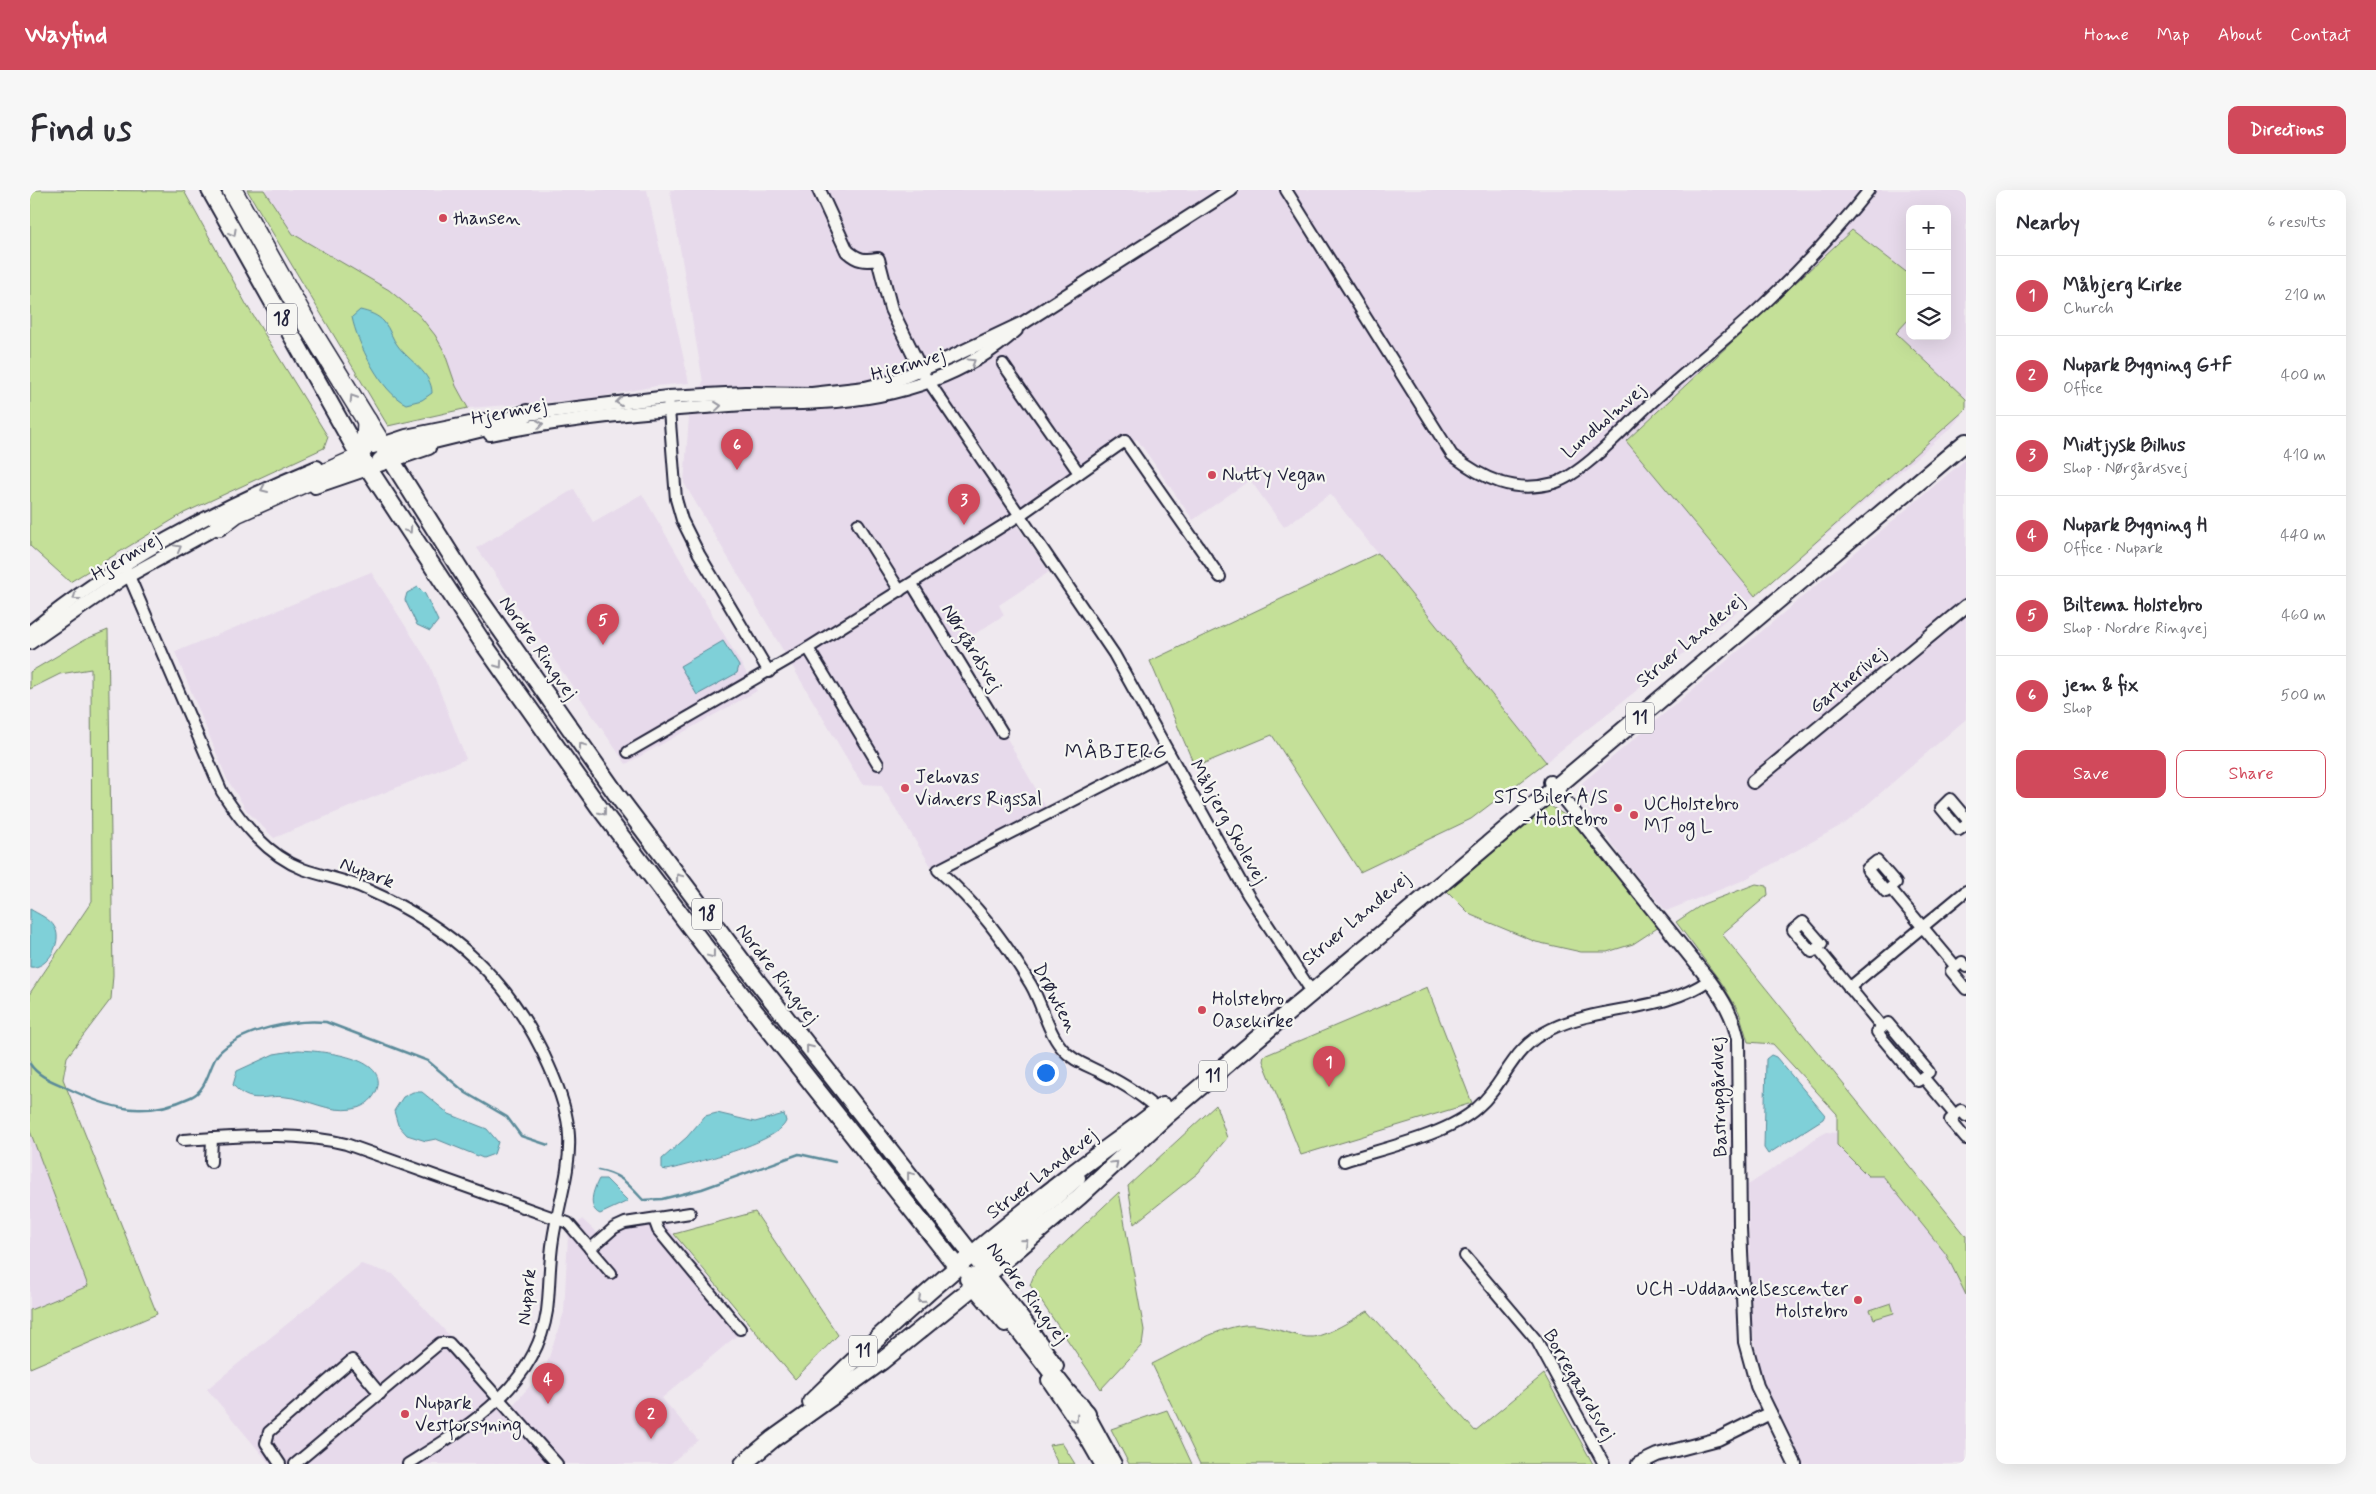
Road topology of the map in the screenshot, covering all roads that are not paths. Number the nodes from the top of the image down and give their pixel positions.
1 (210, 190) edge
2 (232, 190) edge
3 (819, 190) edge
4 (1231, 190) edge
5 (1286, 190) edge
6 (1869, 190) edge
7 (1023, 323) junction
8 (1003, 364) dead end
9 (921, 370) junction
10 (928, 382) junction
11 (668, 397) junction
12 (669, 411) junction
13 (527, 414) joint
14 (1966, 431) edge
15 (1966, 442) edge
16 (373, 453) junction
17 (1079, 473) junction
18 (1020, 514) junction
19 (858, 524) dead end
20 (219, 526) joint
21 (126, 570) junction
22 (1220, 577) dead end
23 (912, 584) junction
24 (900, 591) junction
25 (1966, 606) edge
26 (30, 632) edge
27 (30, 643) edge
28 (808, 648) junction
29 (769, 672) junction
30 (1002, 732) dead end
31 (628, 752) dead end
32 (1168, 752) junction
33 (878, 764) dead end
34 (1753, 782) dead end
35 (1553, 785) junction
36 (1890, 888) dead end
37 (1966, 891) edge
38 (1923, 927) junction
39 (1816, 948) dead end
40 (1961, 967) edge
41 (1709, 980) junction
42 (1849, 988) junction
43 (1310, 989) junction
44 (1966, 989) edge
45 (1162, 1113) junction
46 (1961, 1116) edge
47 (212, 1138) junction
48 (1966, 1139) edge
49 (184, 1140) dead end
50 (1344, 1161) dead end
51 (211, 1162) dead end
52 (690, 1213) dead end
53 (556, 1218) junction
54 (654, 1219) junction
55 (590, 1249) junction
56 (1465, 1256) dead end
57 (969, 1269) junction
58 (610, 1274) dead end
59 (740, 1329) dead end
60 (380, 1394) junction
61 (500, 1399) junction
62 (1087, 1413) joint
63 (1770, 1413) junction
64 (773, 1439) junction
65 (280, 1464) edge
66 (295, 1464) edge
67 (408, 1464) edge
68 (557, 1464) edge
69 (743, 1464) edge
70 (1102, 1464) edge
71 (1114, 1464) edge
72 (1604, 1464) edge
73 (1638, 1464) edge
74 (1795, 1464) edge

1 -> 16 main road, 18
16 -> 2 highway, 18
3 - 9 street
4 - 7 street, Hjermvej
5 - 6 street, Lundholmvej
7 - 9 street, Hjermvej
10 -> 7 street, Hjermvej
8 - 17 street
9 - 10 street, Måbjerg Skolevej
9 - 11 street, Hjermvej
12 -> 10 street, Hjermvej
10 - 18 street, Måbjerg Skolevej
11 - 12 street
11 -> 13 street, Hjermvej
16 -> 12 street, Hjermvej
12 - 29 street
13 - 16 main road
14 - 35 main road, Struer Landevej / 11
15 - 35 main road, Struer Landevej / 11
16 - 20 highway
16 -> 21 street, Hjermvej
57 -> 16 main road, Nordre Ringvej / 18
16 -> 57 main road, Nordre Ringvej / 18
17 - 18 street
17 - 22 street
18 - 23 street
18 - 32 street, Måbjerg Skolevej
19 - 24 street
21 -> 20 street, Hjermvej
21 -> 26 street, Hjermvej
21 - 27 street, Hjermvej
21 - 53 street, Nupark
23 - 24 street
23 - 30 street, Nørgårdsvej
24 - 28 street
25 - 34 street, Gartnerivej
28 - 29 street
28 - 33 street
29 - 31 street
32 - 43 street, Måbjerg Skolevej
32 - 45 street, Drøwten
35 - 41 street, Bastrupgårdvej
35 - 43 main road, Struer Landevej / 11
36 - 38 street
37 - 38 street
38 - 40 street
38 - 42 street
39 - 42 street
40 - 44 street
41 - 50 street
41 - 63 street, Bastrupgårdvej
42 - 46 street
43 - 45 main road, Struer Landevej / 11
45 - 57 main road, Struer Landevej / 11
57 -> 45 main road, Struer Landevej / 11
46 - 48 street
47 - 49 street
47 - 51 street
47 - 53 street
52 - 54 street
53 - 55 street
53 - 61 street, Nupark
54 - 55 street
54 - 59 street
55 - 58 street
56 - 72 street, Borregaardsvej
57 - 62 main road
57 -> 64 main road, Struer Landevej / 11
57 - 64 main road, Struer Landevej / 11
57 -> 70 main road, Nordre Ringvej
60 - 61 street
60 - 65 street
60 - 66 street
61 - 67 street, Nupark
61 - 68 street
62 - 71 main road
63 - 73 street
63 - 74 street, Bastrupgårdvej
64 - 69 main road, Struer Landevej / 11

